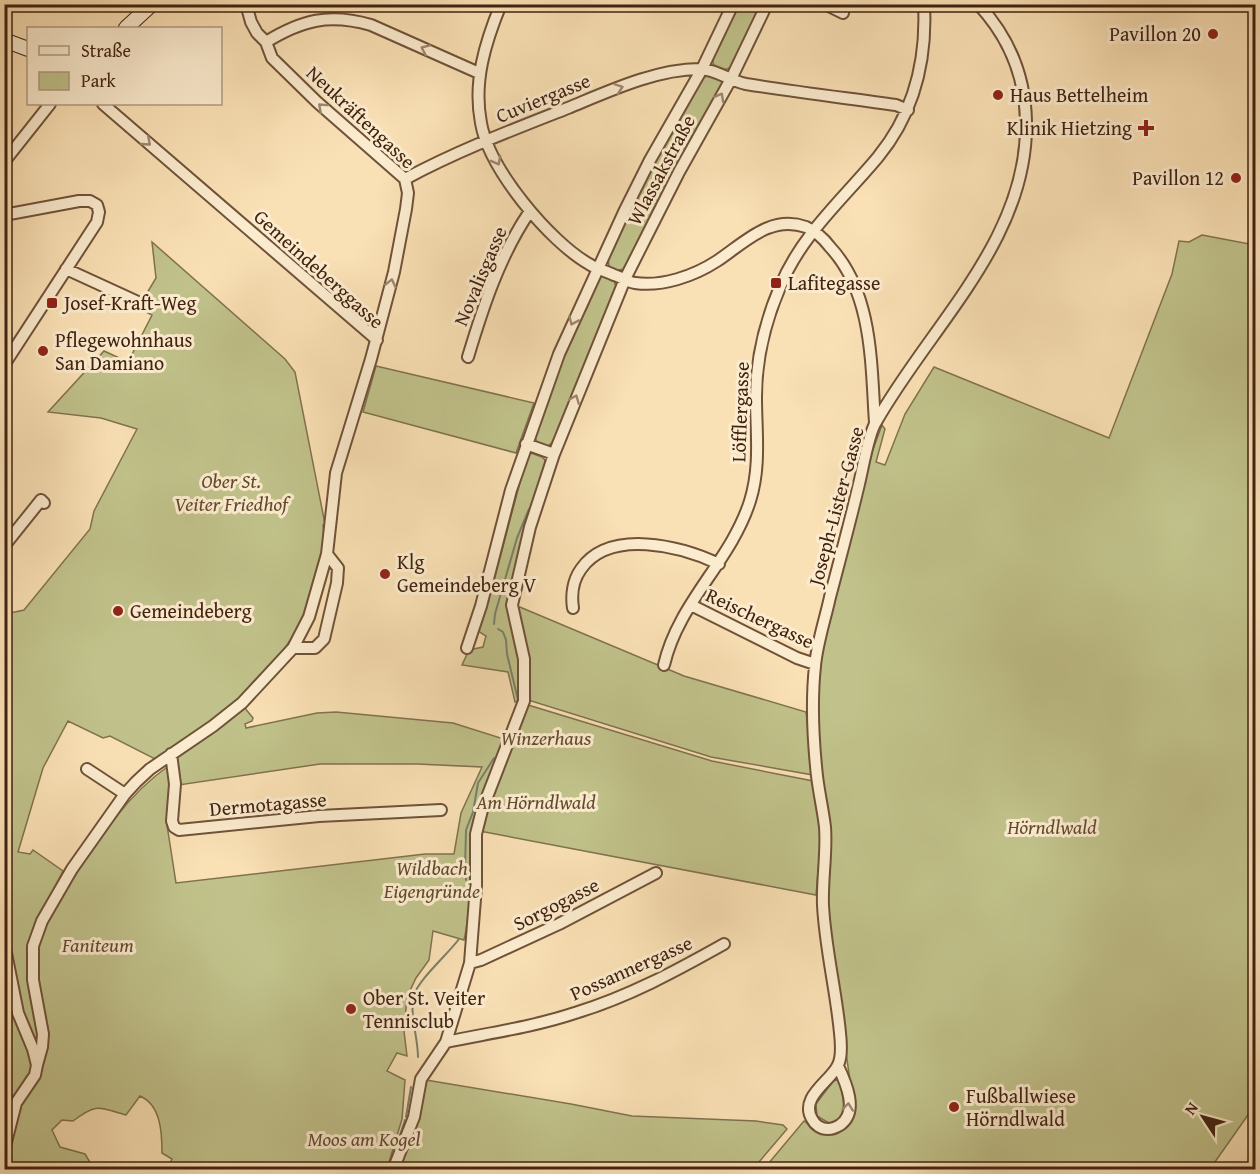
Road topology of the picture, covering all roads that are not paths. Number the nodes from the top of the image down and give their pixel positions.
1 (152, 4) edge
2 (246, 4) edge
3 (501, 4) edge
4 (733, 4) edge
5 (767, 4) edge
6 (825, 4) edge
7 (924, 4) edge
8 (978, 4) edge
9 (843, 13) dead end
10 (127, 27) edge
11 (4, 40) edge
12 (266, 42) junction
13 (27, 49) edge
14 (702, 69) junction
15 (479, 73) junction
16 (730, 79) junction
17 (49, 105) edge
18 (104, 105) edge
19 (908, 110) junction
20 (486, 140) junction
21 (4, 162) edge
22 (405, 179) junction
23 (530, 211) junction
24 (4, 215) edge
25 (813, 231) junction
26 (597, 268) junction
27 (66, 269) junction
28 (625, 279) junction
29 (138, 302) dead end
30 (377, 340) junction
31 (468, 357) dead end
32 (4, 365) edge
33 (874, 423) junction
34 (526, 444) junction
35 (554, 454) junction
36 (44, 503) dead end
37 (4, 546) edge
38 (327, 554) junction
39 (718, 564) junction
40 (691, 605) junction
41 (573, 608) dead end
42 (292, 648) junction
43 (467, 648) dead end
44 (664, 664) dead end
45 (815, 664) junction
46 (171, 754) junction
47 (87, 770) dead end
48 (125, 794) junction
49 (441, 810) dead end
50 (656, 873) dead end
51 (4, 944) edge
52 (724, 944) dead end
53 (470, 963) junction
54 (446, 1042) junction
55 (37, 1065) junction
56 (838, 1066) junction
57 (4, 1150) edge
58 (393, 1170) edge

1 - 10 street
2 - 12 street, Neukräftengasse
3 - 15 street
4 - 14 street, Wlassakstraße
5 - 16 street, Wlassakstraße
6 - 9 street
7 - 19 street, Löfflergasse
8 - 33 street, Joseph-Lister-Gasse
11 - 13 street
15 -> 12 street
22 -> 12 street, Neukräftengasse
14 - 16 street
20 -> 14 street, Cuviergasse
14 - 26 street, Wlassakstraße
15 - 20 street
16 - 19 street
28 -> 16 street, Wlassakstraße
17 - 21 street
18 -> 30 street, Gemeindeberggasse
19 - 25 street, Löfflergasse
20 - 22 street, Cuviergasse
20 -> 23 street
30 -> 22 street, Neukräftengasse
23 - 26 street
23 - 31 street, Novalisgasse
24 - 27 street
25 - 28 street
25 - 33 street
25 - 39 street, Löfflergasse
26 - 28 street
26 -> 34 street, Wlassakstraße
27 - 29 street
27 - 32 street
35 -> 28 street, Wlassakstraße
30 - 38 street, Gemeindeberggasse
33 - 45 street, Joseph-Lister-Gasse
34 - 35 street
34 - 43 street, Wlassakstraße
35 - 53 street, Wlassakstraße
36 - 37 street
38 - 42 street, Gemeindeberggasse
38 - 42 street, Gemeindeberggasse
39 - 40 street, Löfflergasse
39 - 41 street
40 - 44 street, Löfflergasse
40 - 45 street, Reischergasse
42 - 46 street, Gemeindeberggasse
45 - 56 street, Joseph-Lister-Gasse
46 - 48 street, Gemeindeberggasse
46 - 49 street, Dermotagasse
47 - 48 street
48 - 55 street, Gemeindeberggasse
50 - 53 street, Sorgogasse
51 - 55 street
52 - 54 street, Possannergasse
53 - 54 street
54 - 58 street
55 - 57 street, Gemeindeberggasse
56 -> 56 street, Joseph-Lister-Gasse

